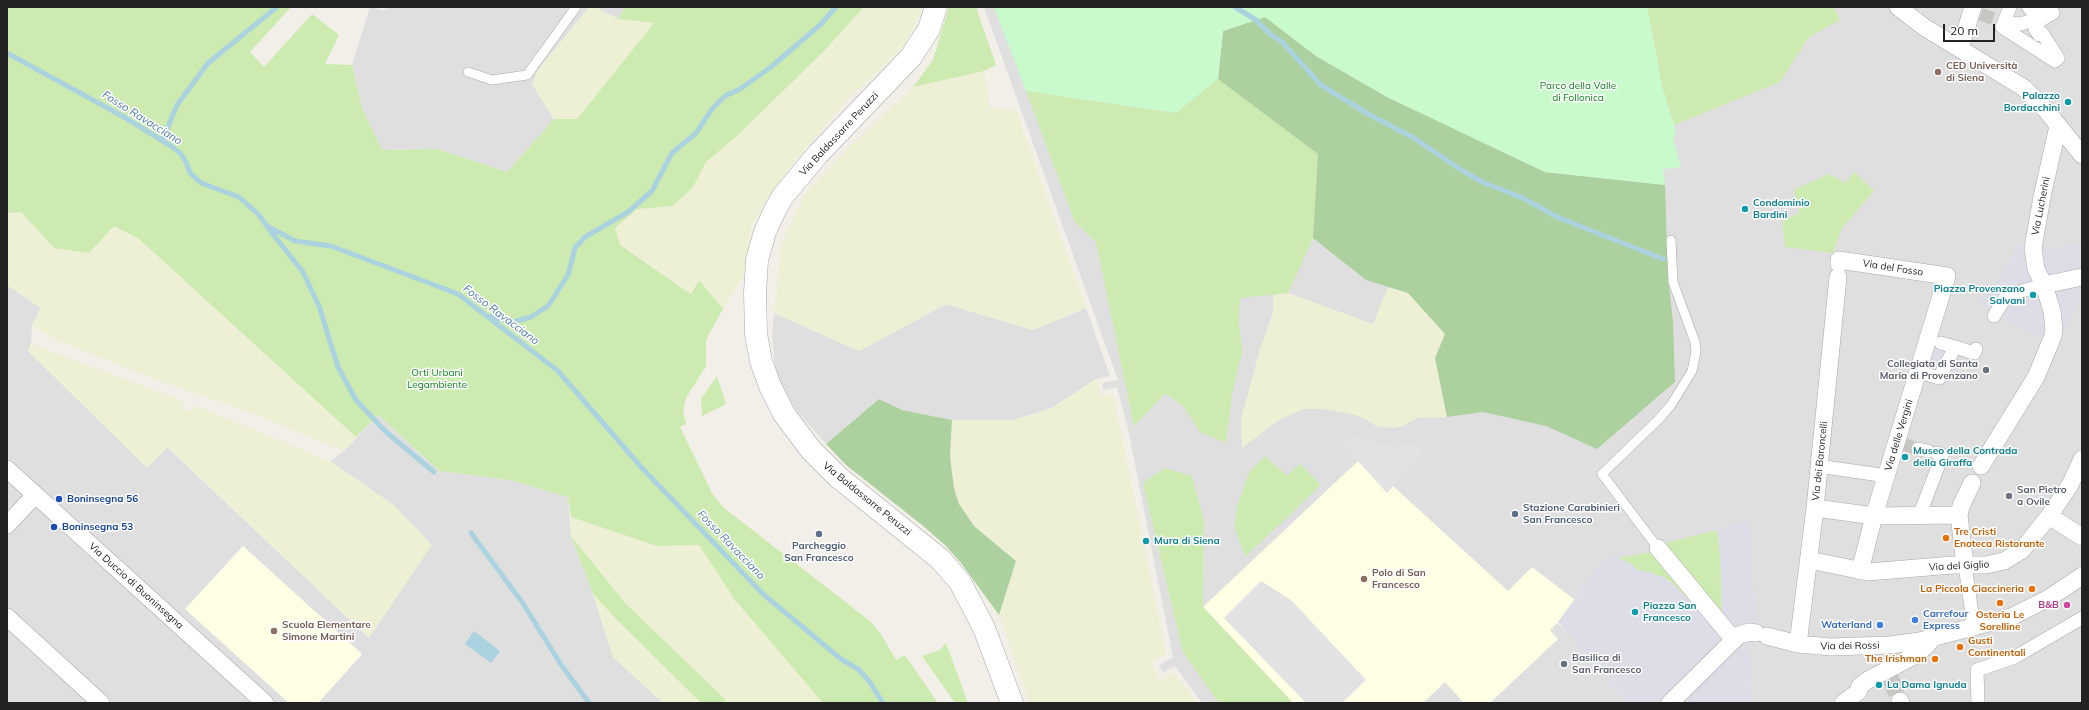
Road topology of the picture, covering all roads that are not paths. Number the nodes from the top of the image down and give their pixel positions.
1 (576, 7) edge
2 (936, 7) edge
3 (1898, 7) edge
4 (2010, 7) edge
5 (2028, 7) edge
6 (2046, 8) edge
7 (1975, 11) edge
8 (2004, 23) junction
9 (1960, 48) junction
10 (468, 72) dead end
11 (2058, 126) junction
12 (2082, 155) edge
13 (1671, 240) dead end
14 (1839, 267) joint
15 (1947, 276) joint
16 (2082, 277) edge
17 (2044, 285) junction
18 (1994, 316) dead end
19 (1935, 341) junction
20 (1955, 347) junction
21 (1976, 349) dead end
22 (1919, 372) junction
23 (1933, 455) dead end
24 (2082, 459) edge
25 (1818, 466) junction
26 (1982, 466) dead end
27 (7, 469) edge
28 (1887, 476) junction
29 (1972, 484) dead end
30 (35, 495) junction
31 (1819, 509) junction
32 (1959, 515) junction
33 (1874, 516) junction
34 (1919, 516) junction
35 (2049, 516) junction
36 (7, 525) edge
37 (2082, 537) edge
38 (1658, 548) joint
39 (1809, 560) junction
40 (1964, 565) junction
41 (1860, 571) junction
42 (2082, 576) edge
43 (7, 617) edge
44 (2082, 618) edge
45 (1974, 628) junction
46 (1933, 638) junction
47 (1734, 640) junction
48 (1798, 644) junction
49 (1860, 698) edge
50 (101, 703) edge
51 (265, 703) edge
52 (1012, 703) edge
53 (1670, 703) edge
54 (1843, 703) edge
55 (1978, 703) edge

1 - 10 lane
2 - 52 street, Via Baldassarre Peruzzi
3 - 9 street
4 - 8 street
5 - 6 street
6 - 8 street
6 - 8 street
7 - 9 street
9 - 11 street
11 - 12 street
11 - 17 street, Via Lucherini
13 - 38 lane
14 - 15 street, Via del Fosso
14 - 25 street, Via dei Baroncelli
15 - 19 street, Via delle Vergini
16 - 17 street
17 - 18 street
17 - 26 street, Via Lucherini
19 - 20 street
19 - 22 street, Via delle Vergini
20 - 21 street
20 - 22 street
22 - 28 street, Via delle Vergini
23 - 34 street
24 - 35 street, Via del Giglio
25 - 28 street
25 - 31 street, Via dei Baroncelli
27 - 30 street, Via Duccio di Buoninsegna
28 - 33 street, Via delle Vergini
29 - 32 street
30 - 36 street
30 - 51 street, Via Duccio di Buoninsegna
31 - 33 street
31 - 39 street, Via dei Baroncelli
32 - 34 street
32 - 40 street
33 - 34 street
33 - 41 street, Via delle Vergini
35 - 37 street
35 - 40 street, Via del Giglio
38 - 47 street
39 - 41 street, Via del Giglio
39 - 48 street, Via dei Baroncelli
40 - 41 street, Via del Giglio
40 - 45 street
42 - 45 street, Via dei Rossi
43 - 50 street
44 - 55 street
45 - 46 street, Via dei Rossi
46 - 48 street, Via dei Rossi
46 - 49 street
47 - 48 street, Via dei Rossi
47 - 53 street
49 - 54 street

